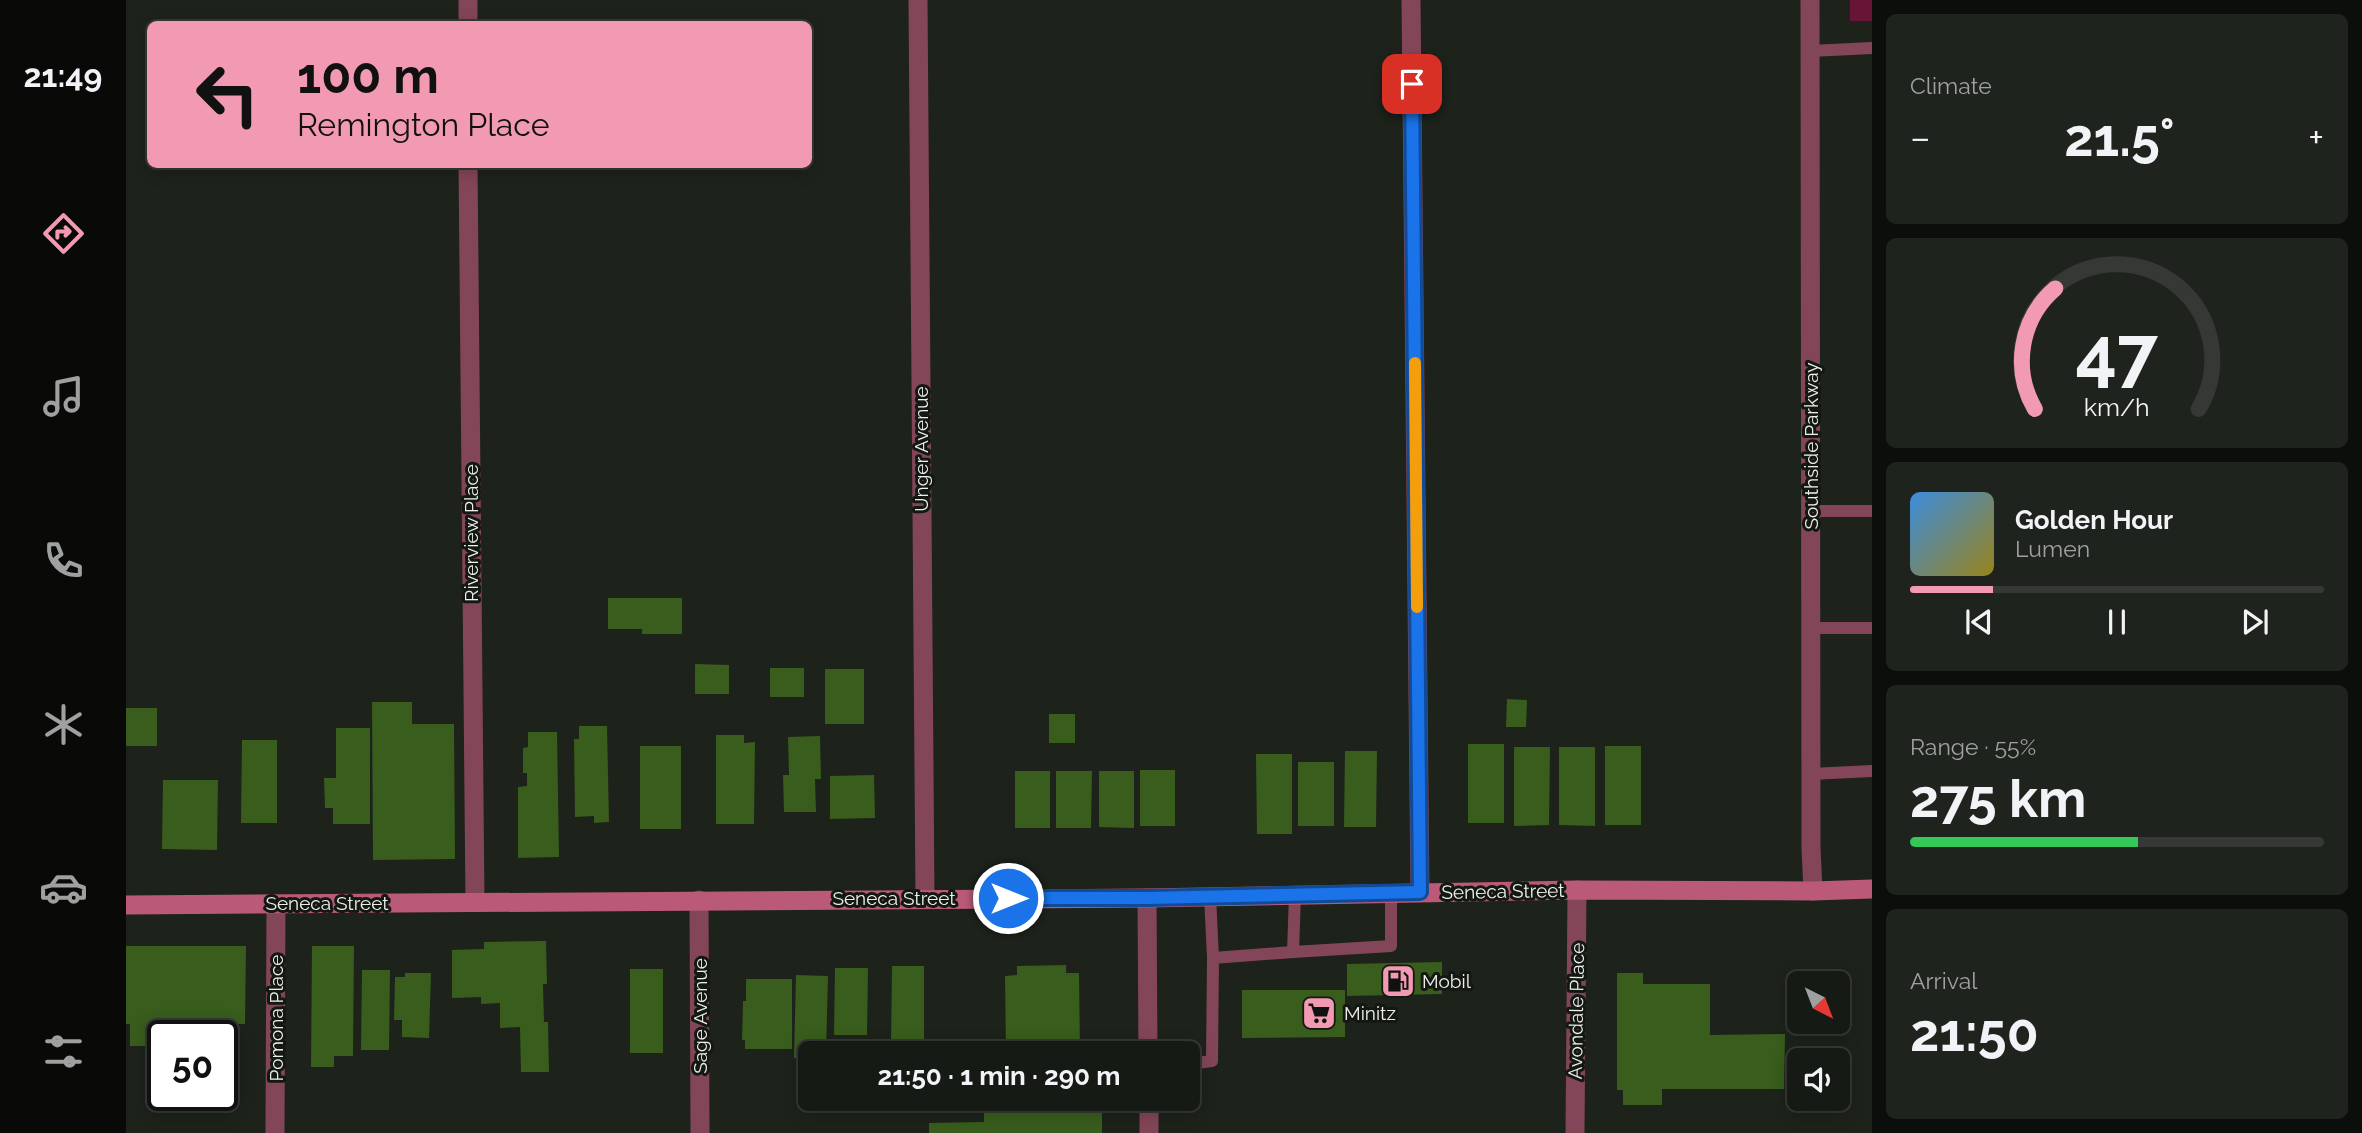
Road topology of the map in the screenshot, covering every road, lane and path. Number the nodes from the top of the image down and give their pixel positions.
1 (468, 0) edge
2 (918, 0) edge
3 (1411, 0) edge
4 (1810, 0) edge
5 (468, 21) edge
6 (1872, 48) edge
7 (1810, 51) junction
8 (468, 168) edge
9 (1811, 511) junction
10 (1872, 511) edge
11 (1811, 628) junction
12 (1872, 628) edge
13 (1872, 771) edge
14 (1811, 774) junction
15 (1872, 889) edge
16 (1577, 890) junction
17 (1813, 891) junction
18 (1420, 892) junction
19 (1391, 893) junction
20 (1295, 895) junction
21 (1210, 896) junction
22 (925, 898) junction
23 (1147, 898) junction
24 (699, 900) junction
25 (475, 902) junction
26 (276, 904) junction
27 (126, 905) edge
28 (1293, 952) junction
29 (1213, 958) junction
30 (1148, 1041) edge
31 (1200, 1062) edge
32 (1149, 1111) edge
33 (275, 1133) edge
34 (700, 1133) edge
35 (1149, 1133) edge
36 (1575, 1133) edge

1 - 5 street
2 - 22 street, Unger Avenue
3 - 18 street
4 - 7 street, Southside Parkway
6 - 7 lane
7 - 9 street, Southside Parkway
8 - 25 street, Riverview Place
9 - 10 lane
9 - 11 street, Southside Parkway
11 - 12 lane
11 - 14 street, Southside Parkway
13 - 14 lane
14 - 17 street, Southside Parkway
15 - 17 main road, Seneca Street
16 - 17 main road, Seneca Street
16 - 18 main road, Seneca Street
16 - 36 street, Avondale Place
18 - 19 main road, Seneca Street
19 - 20 main road, Seneca Street
19 - 28 lane
20 - 21 main road, Seneca Street
20 - 28 lane
21 - 23 main road, Seneca Street
21 - 29 lane
22 - 23 main road, Seneca Street
22 - 24 main road, Seneca Street
23 - 30 street
24 - 25 main road, Seneca Street
24 - 34 street, Sage Avenue
25 - 26 main road, Seneca Street
26 - 27 main road, Seneca Street
26 - 33 street, Pomona Place
28 - 29 lane
29 - 31 lane
32 - 35 street

